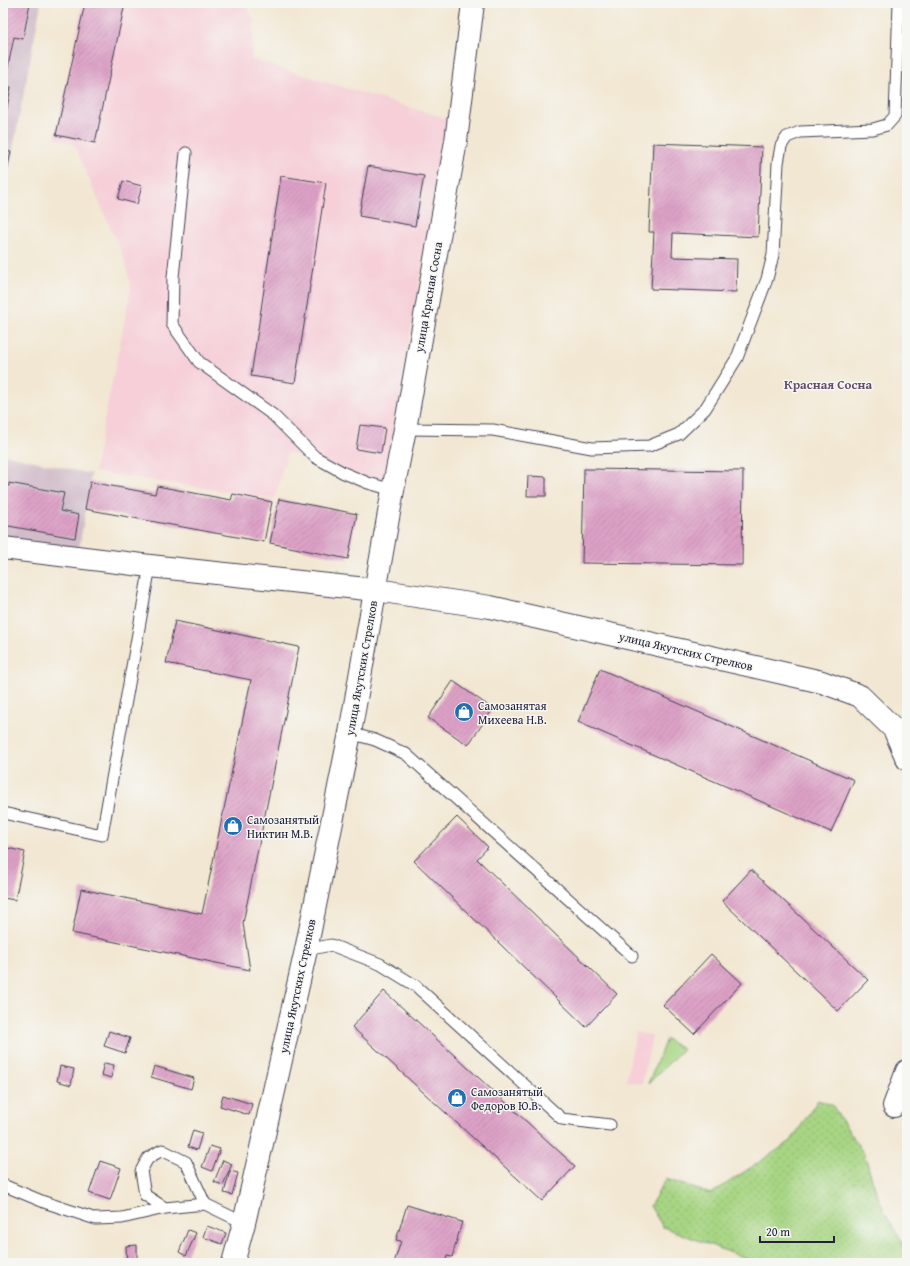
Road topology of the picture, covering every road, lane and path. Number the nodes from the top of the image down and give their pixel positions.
1 (473, 3) edge
2 (899, 3) edge
3 (186, 153) dead end
4 (405, 429) junction
5 (393, 490) junction
6 (3, 548) edge
7 (150, 566) junction
8 (376, 590) junction
9 (901, 727) edge
10 (350, 733) junction
11 (907, 759) edge
12 (3, 813) edge
13 (306, 950) junction
14 (632, 956) dead end
15 (907, 1071) edge
16 (894, 1106) dead end
17 (610, 1125) dead end
18 (3, 1185) edge
19 (205, 1204) junction
20 (165, 1208) junction
21 (244, 1223) junction
22 (233, 1263) edge

1 - 4 street, улица Красная Сосна
2 - 4 lane
3 - 5 lane
4 - 5 street, улица Красная Сосна
5 - 8 street, улица Красная Сосна
6 - 7 street
7 - 8 street
7 - 12 lane
8 - 9 street, улица Якутских Стрелков
8 - 10 street, улица Якутских Стрелков
9 - 11 street, улица Якутских Стрелков
10 - 13 street, улица Якутских Стрелков
10 - 14 lane
13 - 17 lane
13 - 21 street, улица Якутских Стрелков
15 - 16 street
18 - 20 lane
19 - 20 lane
19 - 20 lane
19 - 21 lane
21 - 22 street, улица Якутских Стрелков

